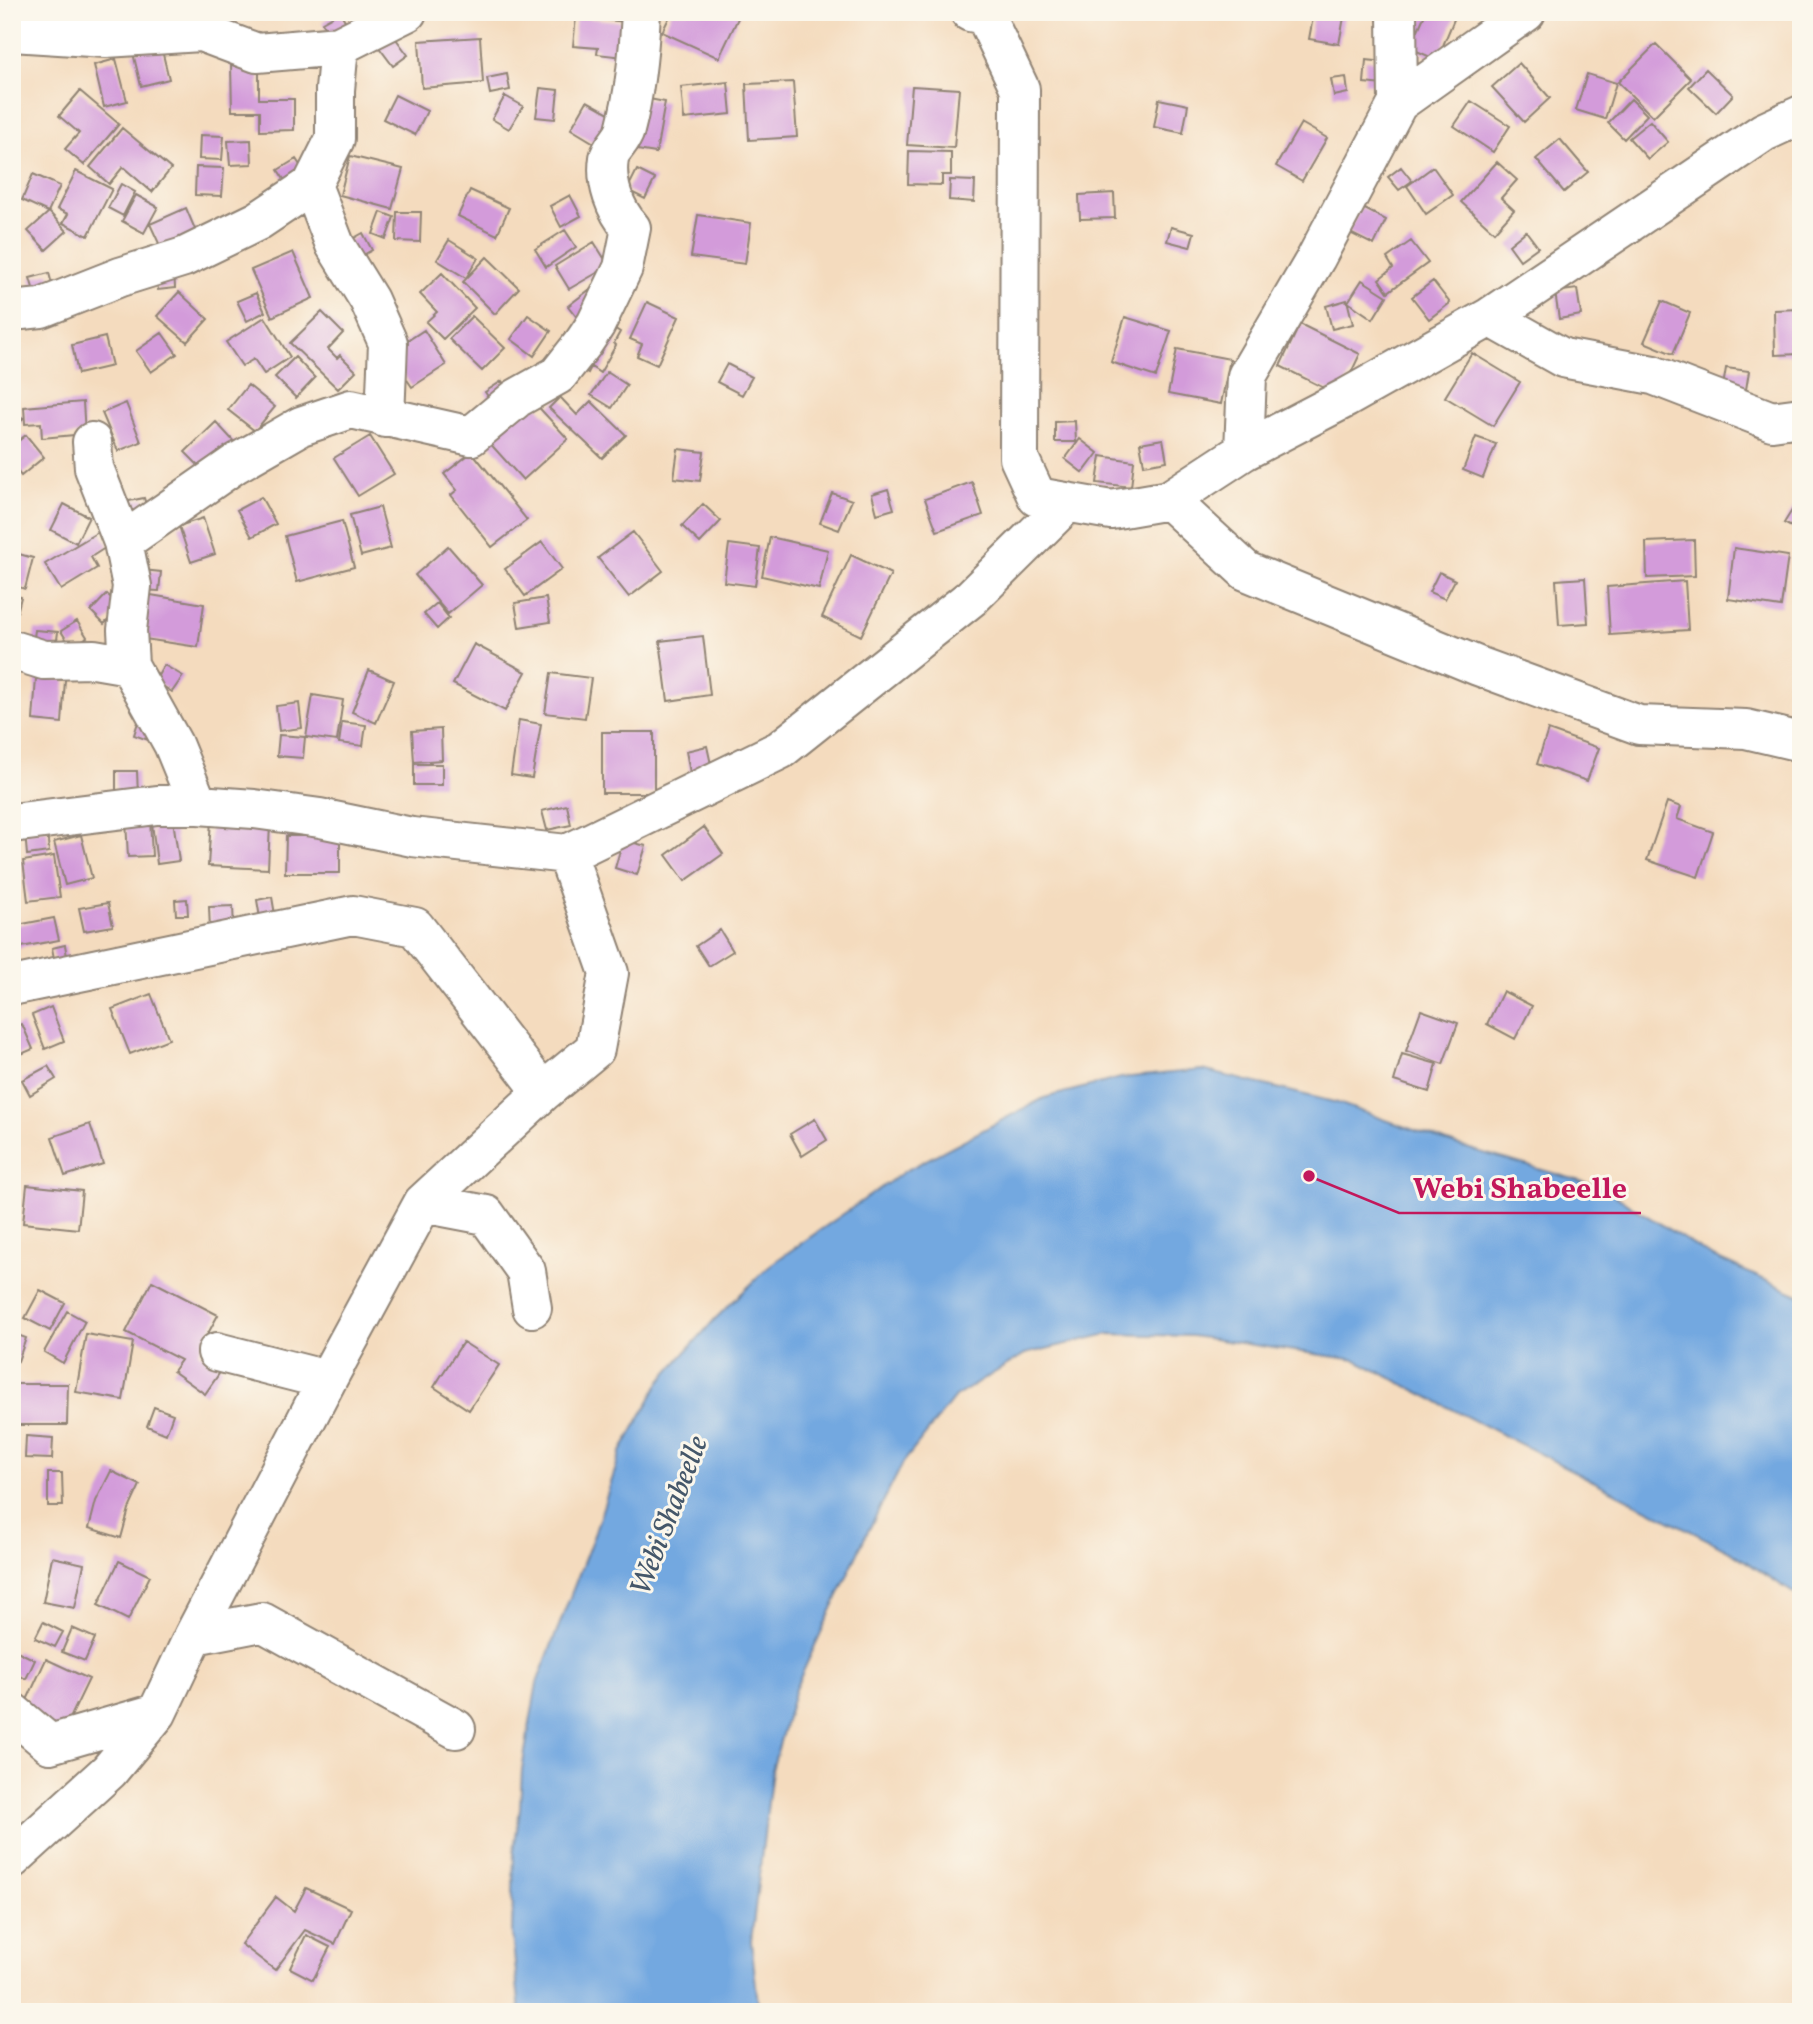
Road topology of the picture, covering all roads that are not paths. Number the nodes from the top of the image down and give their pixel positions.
1 (407, 12) edge
2 (641, 12) edge
3 (1397, 12) edge
4 (1526, 12) edge
5 (990, 13) edge
6 (12, 32) edge
7 (339, 46) junction
8 (1398, 103) junction
9 (1801, 115) edge
10 (312, 185) junction
11 (12, 311) edge
12 (1490, 317) junction
13 (1801, 417) edge
14 (385, 418) junction
15 (92, 442) dead end
16 (1244, 451) junction
17 (1037, 497) junction
18 (1169, 500) junction
19 (123, 542) junction
20 (12, 650) edge
21 (129, 665) junction
22 (1801, 742) edge
23 (198, 805) junction
24 (12, 823) edge
25 (567, 854) junction
26 (12, 986) edge
27 (543, 1092) junction
28 (424, 1203) junction
29 (532, 1308) dead end
30 (217, 1352) dead end
31 (327, 1380) junction
32 (194, 1635) junction
33 (12, 1712) edge
34 (157, 1713) junction
35 (456, 1728) dead end
36 (12, 1859) edge

1 - 7 street
2 - 14 street
3 - 8 street
4 - 8 street
5 - 17 street
6 - 7 street
7 - 10 street
8 - 16 street
9 - 12 street
10 - 11 street
10 - 14 street
12 - 13 street
12 - 16 street
14 - 19 street
15 - 19 street
16 - 18 street
17 - 18 street
17 - 25 street
18 - 22 street
19 - 21 street
20 - 21 street
21 - 23 street
23 - 24 street
23 - 25 street
25 - 27 street
26 - 27 street
27 - 28 street
28 - 29 street
28 - 31 street
30 - 31 street
31 - 32 street
32 - 34 street
32 - 35 street
33 - 34 street
34 - 36 street

